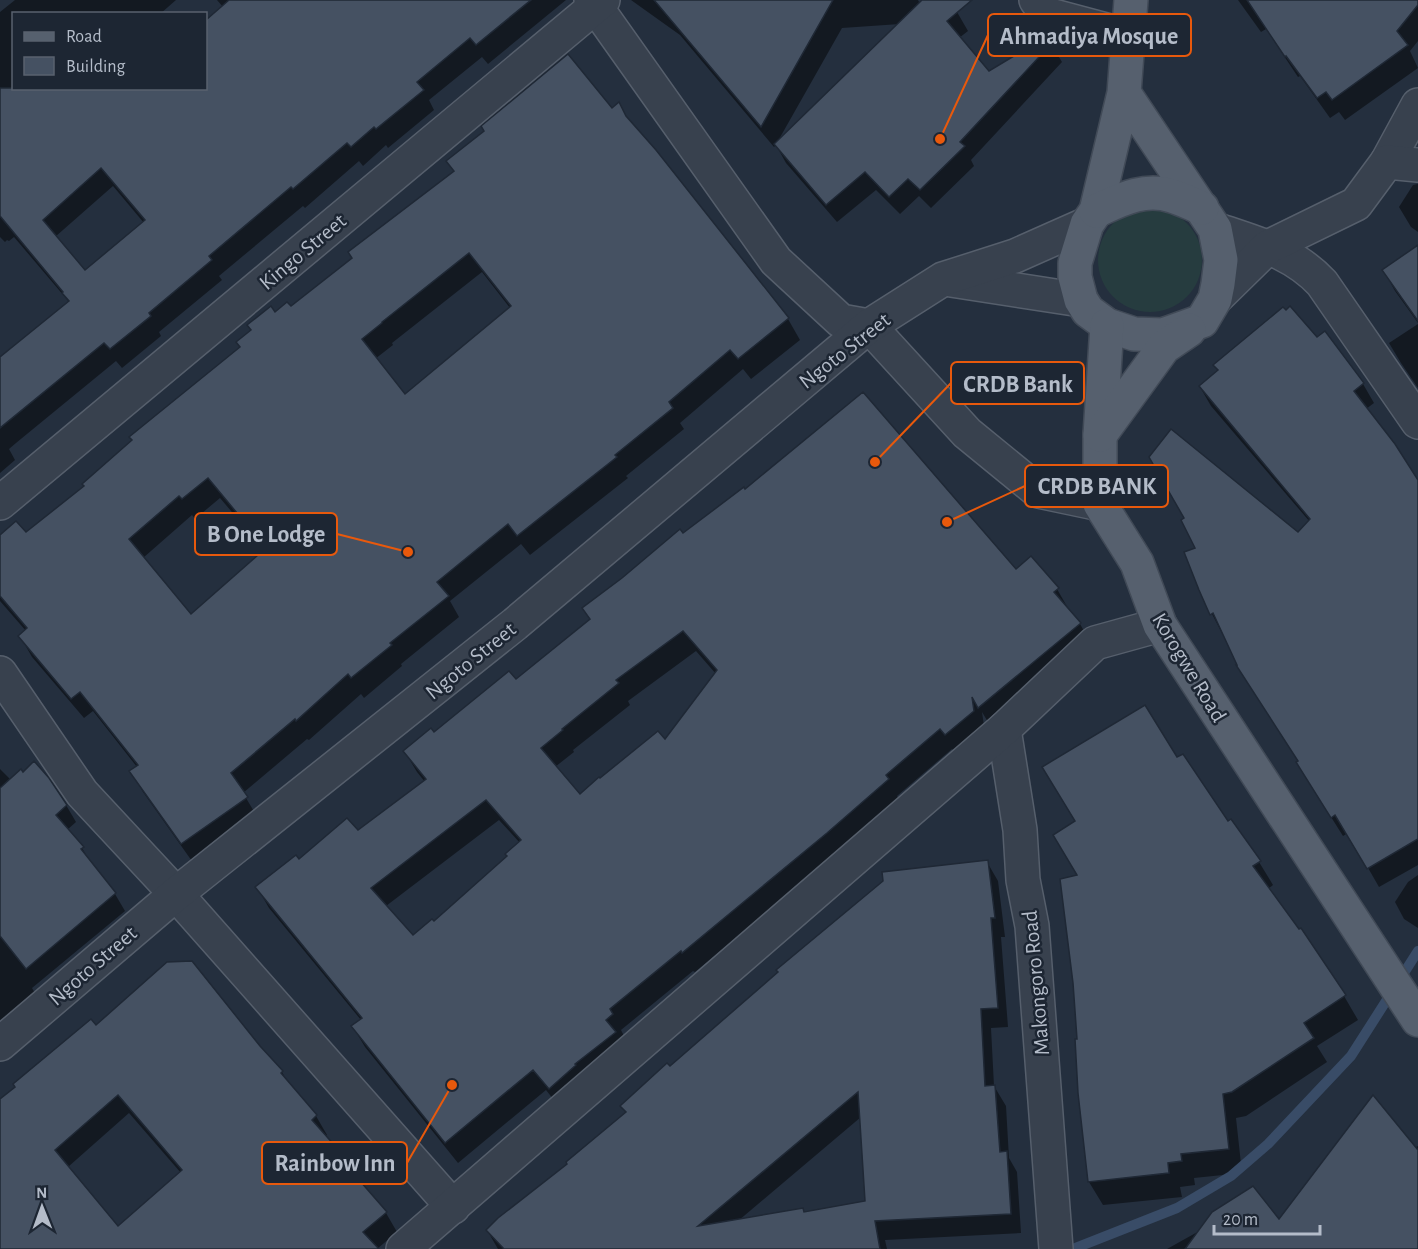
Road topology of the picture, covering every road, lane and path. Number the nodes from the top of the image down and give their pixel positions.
1 (1036, 0) edge
2 (1131, 0) edge
3 (597, 2) edge
4 (1128, 36) junction
5 (1124, 93) junction
6 (1418, 105) edge
7 (1402, 163) edge
8 (1091, 218) junction
9 (1209, 219) junction
10 (1268, 247) junction
11 (943, 279) junction
12 (1081, 300) junction
13 (1208, 310) junction
14 (1107, 325) junction
15 (869, 326) junction
16 (1418, 422) edge
17 (1100, 435) junction
18 (0, 503) edge
19 (1100, 504) junction
20 (1160, 626) junction
21 (0, 673) edge
22 (1004, 729) junction
23 (176, 894) junction
24 (1418, 1020) edge
25 (0, 1044) edge
26 (453, 1207) junction
27 (1056, 1243) edge
28 (403, 1249) edge

1 - 4 street
2 - 4 main road
3 - 15 street
3 - 18 street, Kingo Street
4 - 5 main road
5 - 8 main road
5 - 9 main road
6 - 7 street
7 - 10 street
8 - 9 main road
8 - 11 street, Ngoto Street
8 - 12 main road
9 - 10 street
9 - 13 main road
10 - 13 street
10 - 16 street
11 - 12 street
11 - 15 street, Ngoto Street
12 - 14 main road
13 - 14 main road
13 - 17 main road
14 - 17 main road
15 - 19 street
15 - 23 street, Ngoto Street
17 - 19 main road
19 - 20 main road, Korogwe Road
20 - 22 street
20 - 24 main road, Korogwe Road
21 - 23 street
22 - 26 street
22 - 27 street, Makongoro Road
23 - 25 street, Ngoto Street
23 - 26 street
26 - 28 street

